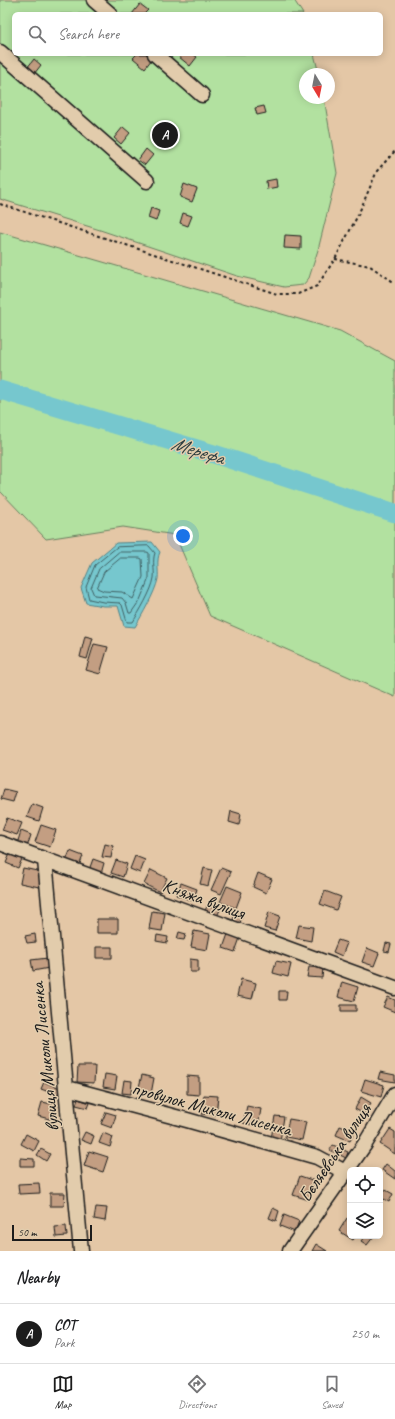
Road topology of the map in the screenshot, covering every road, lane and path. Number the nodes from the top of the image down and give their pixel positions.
1 (94, 0) edge
2 (108, 12) edge
3 (0, 52) edge
4 (157, 56) edge
5 (202, 95) dead end
6 (395, 151) edge
7 (147, 181) dead end
8 (0, 204) edge
9 (335, 259) junction
10 (395, 283) edge
11 (0, 843) edge
12 (45, 860) junction
13 (395, 988) edge
14 (67, 1088) junction
15 (395, 1094) edge
16 (344, 1172) junction
17 (81, 1251) edge
18 (290, 1251) edge

1 - 2 street
3 - 7 street
4 - 5 street
6 - 9 path
8 - 9 path
9 - 10 path
11 - 12 street, Княжа вулиця
12 - 13 street, Княжа вулиця
12 - 14 street, вулиця Миколи Лисенка
14 - 16 street, провулок Миколи Лисенка
14 - 17 street, вулиця Миколи Лисенка
15 - 16 street, Бєляєвська вулиця
16 - 18 street, Бєляєвська вулиця

